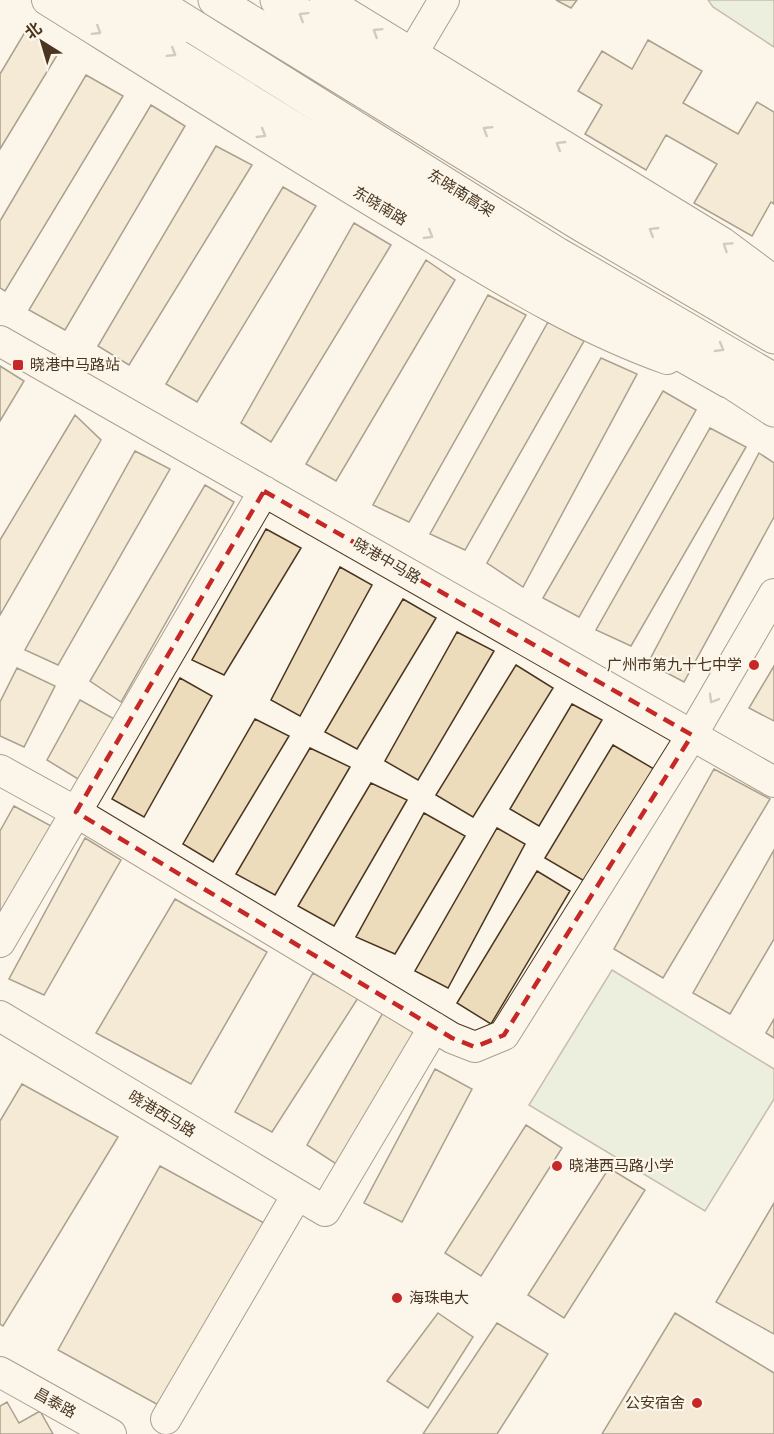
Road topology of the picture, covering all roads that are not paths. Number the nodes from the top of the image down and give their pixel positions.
1 (47, 0) edge
2 (86, 0) edge
3 (125, 0) edge
4 (151, 0) edge
5 (215, 0) edge
6 (235, 0) edge
7 (277, 0) edge
8 (325, 0) edge
9 (444, 0) edge
10 (412, 54) junction
11 (774, 281) edge
12 (774, 306) edge
13 (774, 326) edge
14 (774, 338) edge
15 (0, 341) edge
16 (774, 380) edge
17 (728, 381) junction
18 (774, 410) edge
19 (264, 491) junction
20 (774, 594) edge
21 (692, 735) junction
22 (0, 770) edge
23 (774, 782) edge
24 (76, 812) junction
25 (0, 942) edge
26 (0, 1016) edge
27 (434, 1027) junction
28 (297, 1195) junction
29 (5, 1380) edge
30 (166, 1419) dead end
31 (111, 1434) edge

1 -> 17 street, 东晓南路
2 -> 17 main road
3 - 17 main road, 东晓南路
4 -> 16 main road, 东晓南高架
5 - 14 main road
6 - 13 main road
12 -> 7 main road
10 -> 8 street
9 - 10 street
11 -> 10 street
15 - 19 street, 晓港中马路
17 - 18 main road, 东晓南路
19 - 21 street, 晓港中马路
19 - 24 street
20 -> 21 street
21 - 23 street, 晓港中马路
21 - 27 street
22 - 24 street
24 - 25 street
24 - 27 street
26 - 28 street, 晓港西马路
27 - 28 street, 晓港西马路
28 - 30 street
29 - 31 street, 昌泰路

